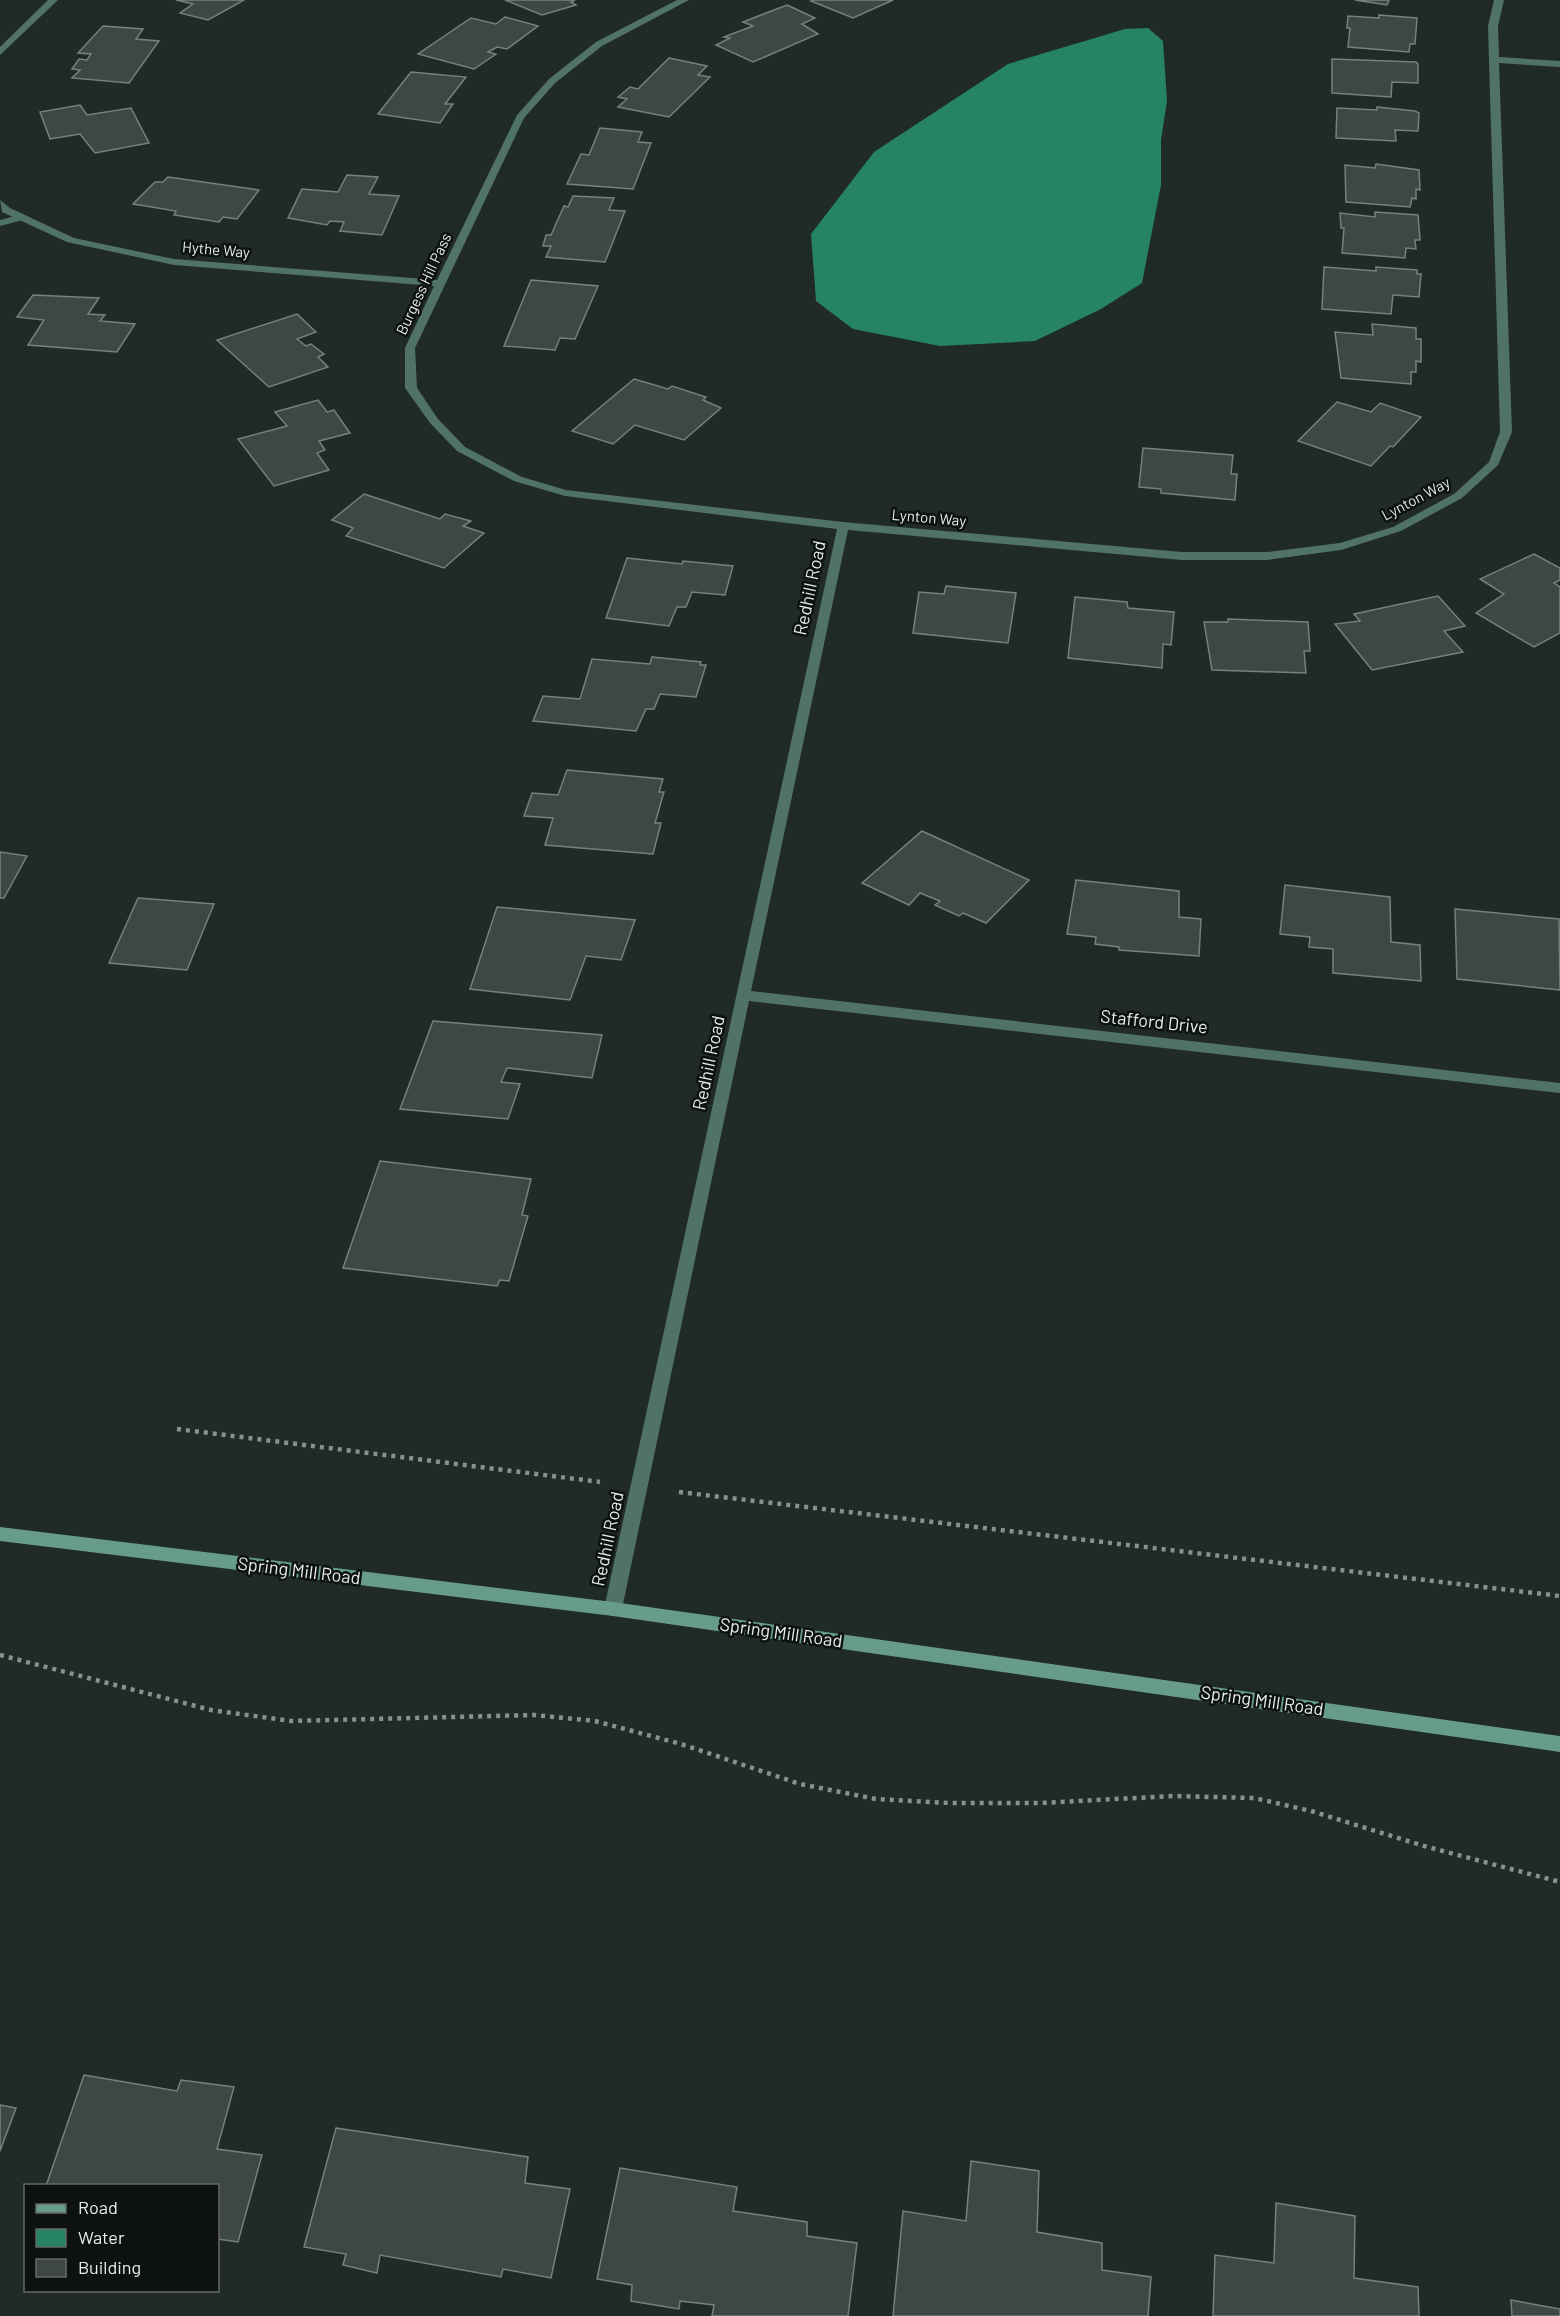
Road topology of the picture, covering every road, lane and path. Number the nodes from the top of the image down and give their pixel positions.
1 (53, 0) edge
2 (684, 0) edge
3 (1499, 0) edge
4 (0, 52) edge
5 (1495, 60) junction
6 (1560, 64) edge
7 (0, 203) edge
8 (23, 218) junction
9 (0, 223) edge
10 (441, 284) junction
11 (843, 526) junction
12 (743, 995) junction
13 (1560, 1088) edge
14 (177, 1429) dead end
15 (639, 1487) junction
16 (0, 1534) edge
17 (1560, 1596) edge
18 (613, 1610) junction
19 (0, 1655) edge
20 (1560, 1744) edge
21 (1560, 1882) edge

1 - 4 street
2 - 10 street, Burgess Hill Pass
3 - 5 street, Lynton Way
5 - 6 street
5 - 11 street, Lynton Way
7 - 8 street, Hythe Way
8 - 9 street
8 - 10 street, Hythe Way
10 - 11 street, Burgess Hill Pass
11 - 12 street, Redhill Road
12 - 13 street, Stafford Drive
12 - 15 street, Redhill Road
14 - 15 path
15 - 17 path
15 - 18 street, Redhill Road
16 - 18 street, Spring Mill Road
18 - 20 street, Spring Mill Road
19 - 21 path

